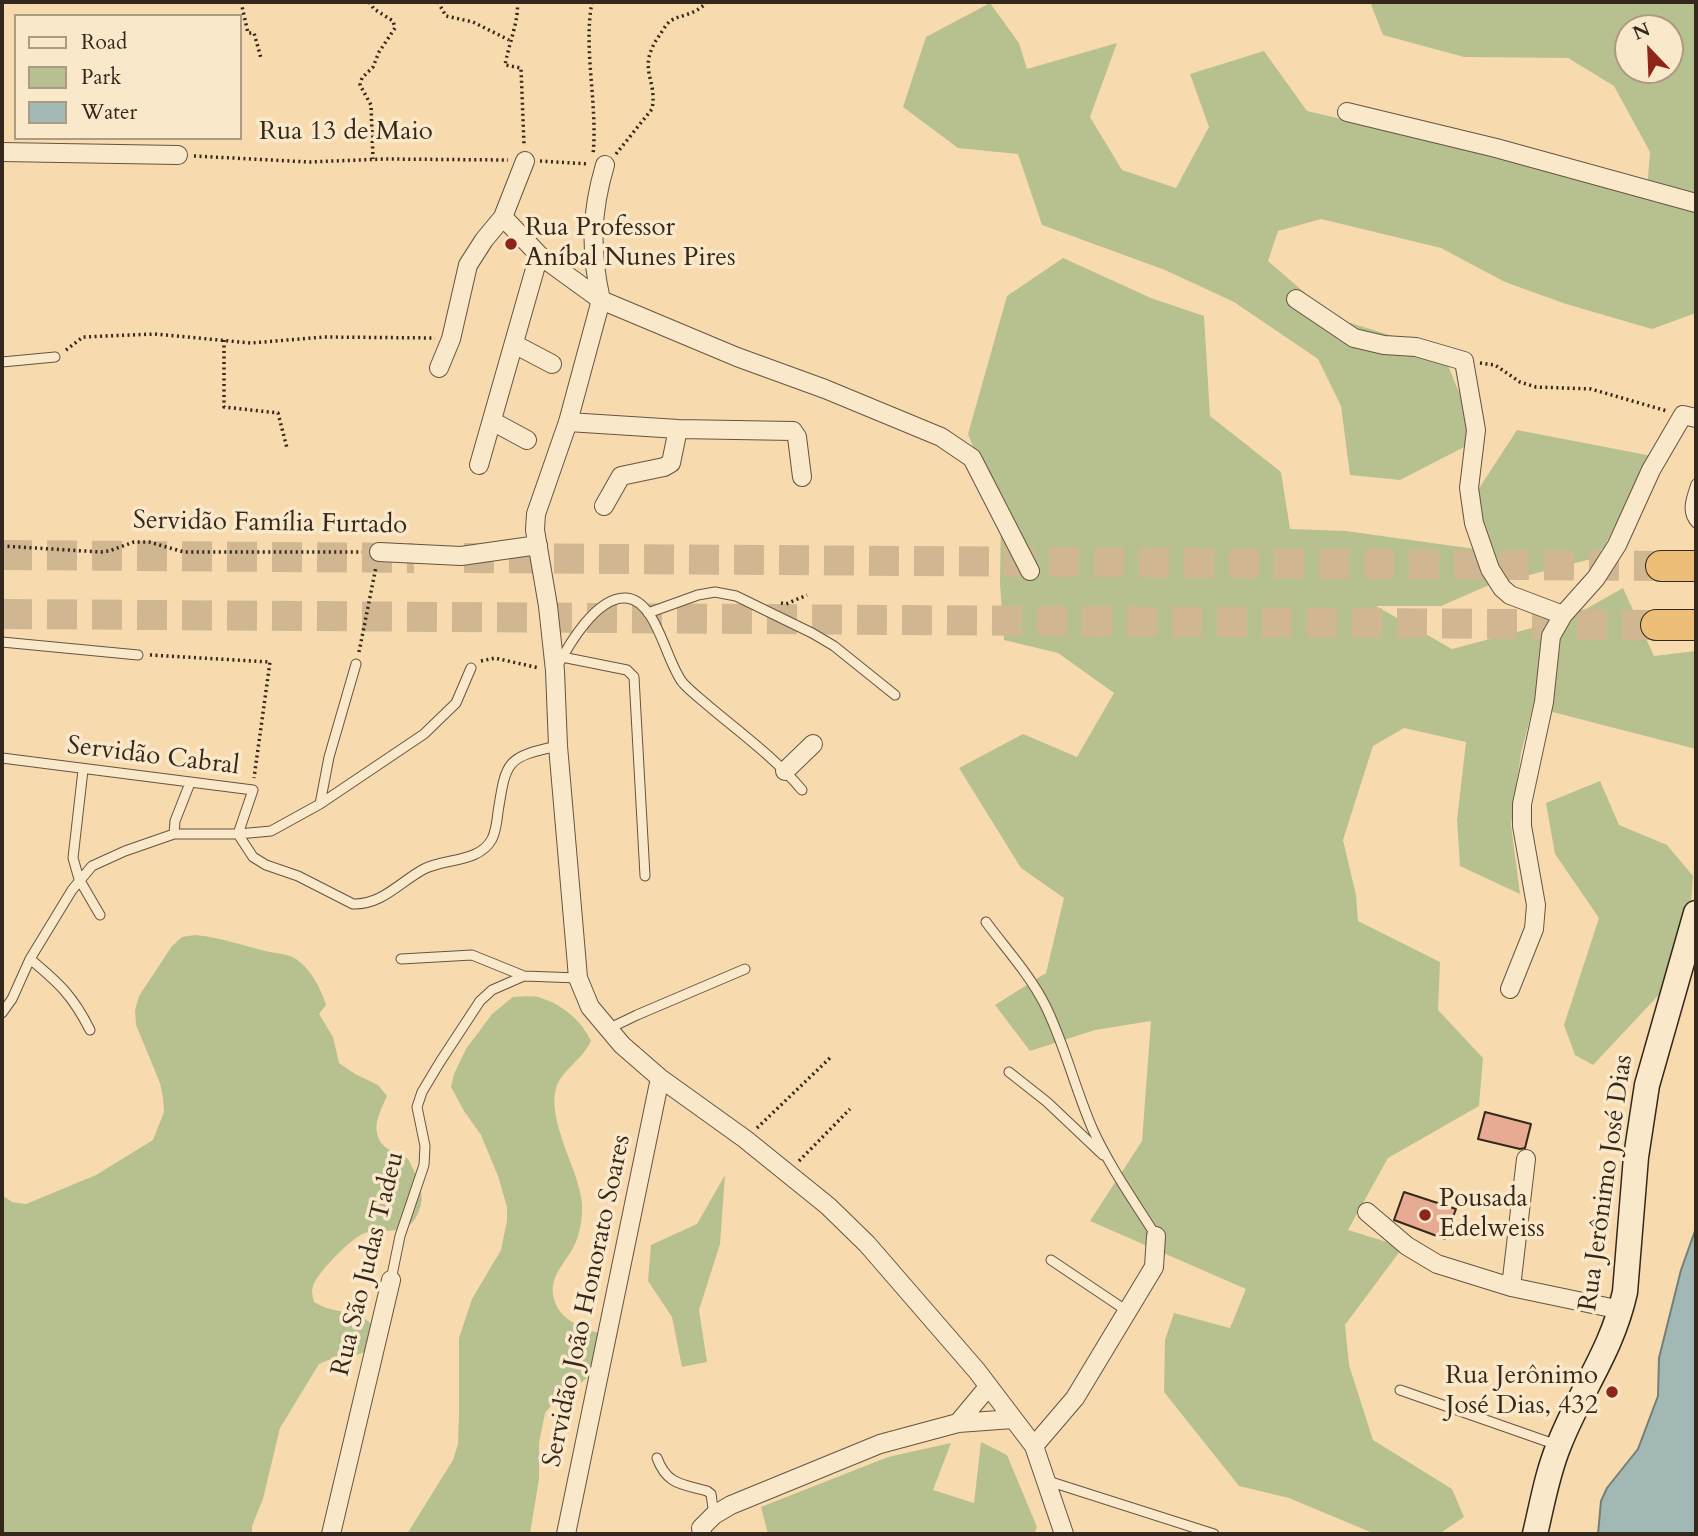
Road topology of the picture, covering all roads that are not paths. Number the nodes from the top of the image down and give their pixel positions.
1 (1347, 112) dead end
2 (2, 152) edge
3 (178, 155) road end
4 (525, 161) road end
5 (599, 164) road end
6 (1696, 203) edge
7 (503, 217) junction
8 (539, 255) junction
9 (1296, 299) dead end
10 (601, 300) junction
11 (514, 344) junction
12 (55, 357) road end
13 (2, 362) edge
14 (552, 364) dead end
15 (439, 368) dead end
16 (1690, 416) edge
17 (492, 421) junction
18 (568, 422) junction
19 (678, 429) junction
20 (527, 440) dead end
21 (479, 465) dead end
22 (802, 477) dead end
23 (1696, 484) edge
24 (604, 506) dead end
25 (1696, 523) edge
26 (538, 545) junction
27 (379, 552) road end
28 (1661, 566) tunnel mouth
29 (1696, 566) edge
30 (1030, 571) dead end
31 (648, 613) junction
32 (1563, 615) junction
33 (1656, 625) tunnel mouth
34 (1696, 625) edge
35 (2, 642) edge
36 (138, 655) road end
37 (356, 664) road end
38 (558, 664) junction
39 (471, 668) road end
40 (895, 695) dead end
41 (813, 744) dead end
42 (558, 746) junction
43 (2, 758) edge
44 (83, 770) junction
45 (785, 771) junction
46 (190, 783) junction
47 (802, 790) dead end
48 (320, 804) junction
49 (174, 834) junction
50 (238, 834) junction
51 (645, 876) dead end
52 (79, 879) junction
53 (1696, 913) edge
54 (100, 915) dead end
55 (986, 922) dead end
56 (401, 958) dead end
57 (30, 959) junction
58 (746, 969) dead end
59 (524, 976) junction
60 (578, 978) junction
61 (1510, 989) dead end
62 (2, 1013) edge
63 (608, 1029) junction
64 (90, 1030) dead end
65 (1009, 1072) dead end
66 (660, 1078) junction
67 (1526, 1159) dead end
68 (1109, 1161) junction
69 (1367, 1212) dead end
70 (1156, 1236) joint
71 (1051, 1260) dead end
72 (390, 1280) joint
73 (1511, 1287) junction
74 (1621, 1310) junction
75 (1127, 1311) junction
76 (988, 1387) junction
77 (1400, 1390) dead end
78 (1013, 1419) junction
79 (958, 1423) junction
80 (1034, 1446) junction
81 (1558, 1446) junction
82 (657, 1458) dead end
83 (1048, 1481) junction
84 (714, 1515) junction
85 (331, 1534) edge
86 (566, 1534) edge
87 (702, 1534) edge
88 (1064, 1534) edge
89 (1214, 1534) edge
90 (1535, 1534) edge

1 - 6 street
2 - 3 street
4 - 7 street
5 - 10 street
7 - 8 street
7 - 15 street
8 - 10 street
8 - 11 street
9 - 32 street
10 - 18 street
10 - 30 street
11 - 14 street
11 - 17 street
12 - 13 lane
16 - 32 street
17 - 20 street
17 - 21 street
18 - 19 street
18 - 26 street
19 - 22 street
19 - 24 street
23 - 25 lane
26 - 27 street, Servidão Família Furtado
26 - 38 street
28 - 29 highway
31 - 38 lane
31 - 40 lane
31 - 45 lane
32 - 61 street
33 - 34 highway
35 - 36 lane
37 - 48 lane
38 - 42 street
38 - 51 lane
39 - 48 lane
41 - 45 street
42 - 50 lane
42 - 60 street
43 - 44 lane, Servidão Cabral
44 - 46 lane, Servidão Cabral
44 - 52 lane
45 - 47 lane
46 - 49 lane
46 - 50 lane, Servidão Cabral
48 - 50 lane
49 - 50 lane
49 - 52 lane
52 - 54 lane
52 - 57 lane
53 - 74 main road, Rua Jerônimo José Dias
55 - 68 lane
56 - 59 lane
57 - 62 lane
57 - 64 lane
58 - 63 lane
59 - 60 lane, Rua São Judas Tadeu
59 - 72 lane, Rua São Judas Tadeu
60 - 63 street
63 - 66 street
65 - 68 lane
66 - 76 street
66 - 86 street, Servidão João Honorato Soares
67 - 73 street
68 - 70 lane
69 - 73 street
70 - 75 street
71 - 75 lane
72 - 85 street, Rua São Judas Tadeu
73 - 74 street
74 - 81 main road, Rua Jerônimo José Dias
75 - 80 street
76 - 78 street
76 - 79 street
77 - 81 lane
78 - 79 street
78 - 80 street
79 - 84 street
80 - 83 street
81 - 90 main road, Rua Jerônimo José Dias
82 - 84 lane
83 - 88 street
83 - 89 lane
84 - 87 street

